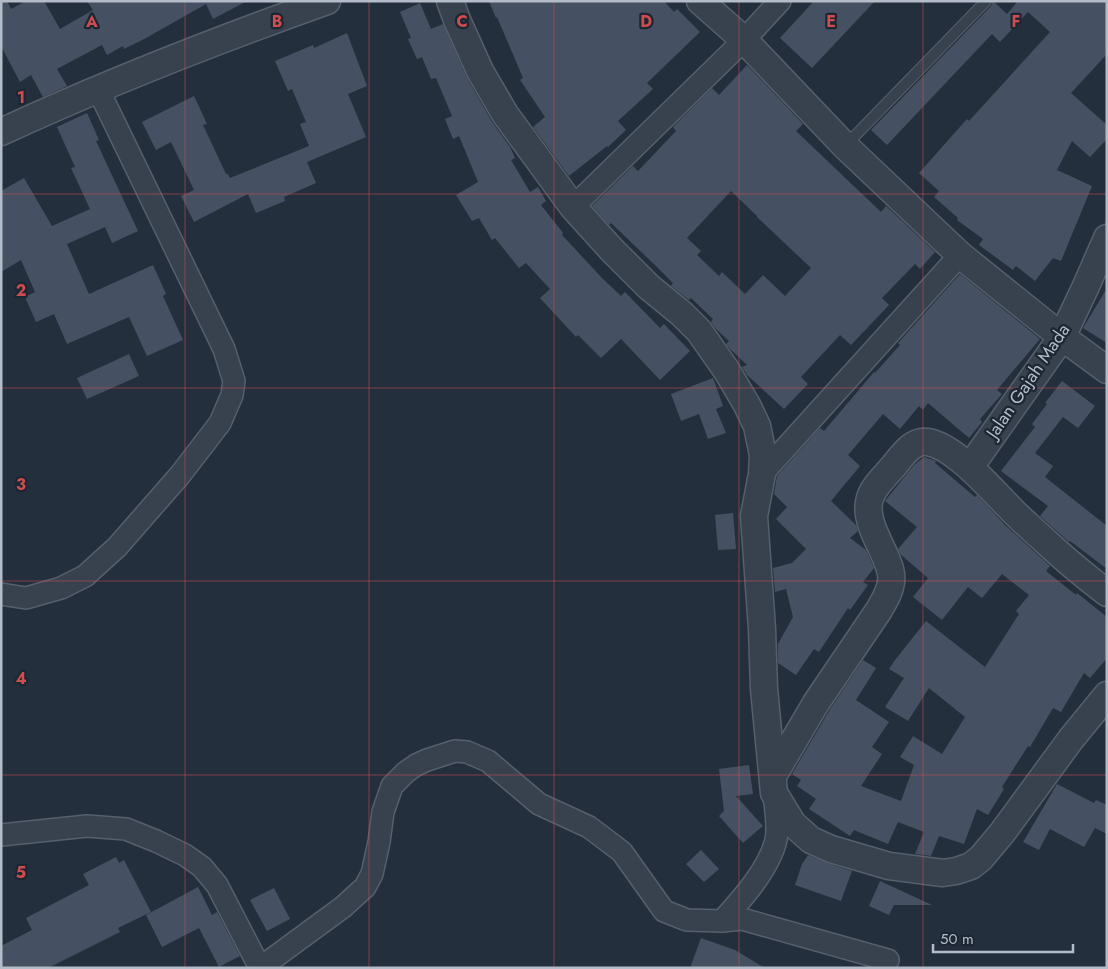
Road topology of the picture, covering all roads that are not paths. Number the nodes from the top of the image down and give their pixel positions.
1 (327, 1) edge
2 (450, 1) edge
3 (700, 1) edge
4 (780, 1) edge
5 (986, 1) edge
6 (744, 40) junction
7 (98, 89) junction
8 (1, 132) edge
9 (845, 146) junction
10 (573, 207) junction
11 (1107, 238) edge
12 (960, 255) junction
13 (1062, 337) junction
14 (1107, 370) edge
15 (970, 468) junction
16 (762, 474) junction
17 (1107, 593) edge
18 (1, 594) edge
19 (1107, 695) edge
20 (773, 784) junction
21 (1, 835) edge
22 (722, 921) junction
23 (888, 960) dead end
24 (260, 968) edge

1 - 7 street
2 - 10 street
3 - 6 street
4 - 6 street
5 - 9 lane
6 - 9 street
6 - 10 street
7 - 8 street
7 - 18 street
9 - 12 street
10 - 16 street
11 - 13 street, Jalan Gajah Mada
12 - 13 street
12 - 16 street
13 - 14 street
13 - 15 street, Jalan Gajah Mada
15 - 17 street
15 - 20 street
16 - 20 street
19 - 20 street
20 - 22 street
21 - 24 street
22 - 23 street
22 - 24 street

